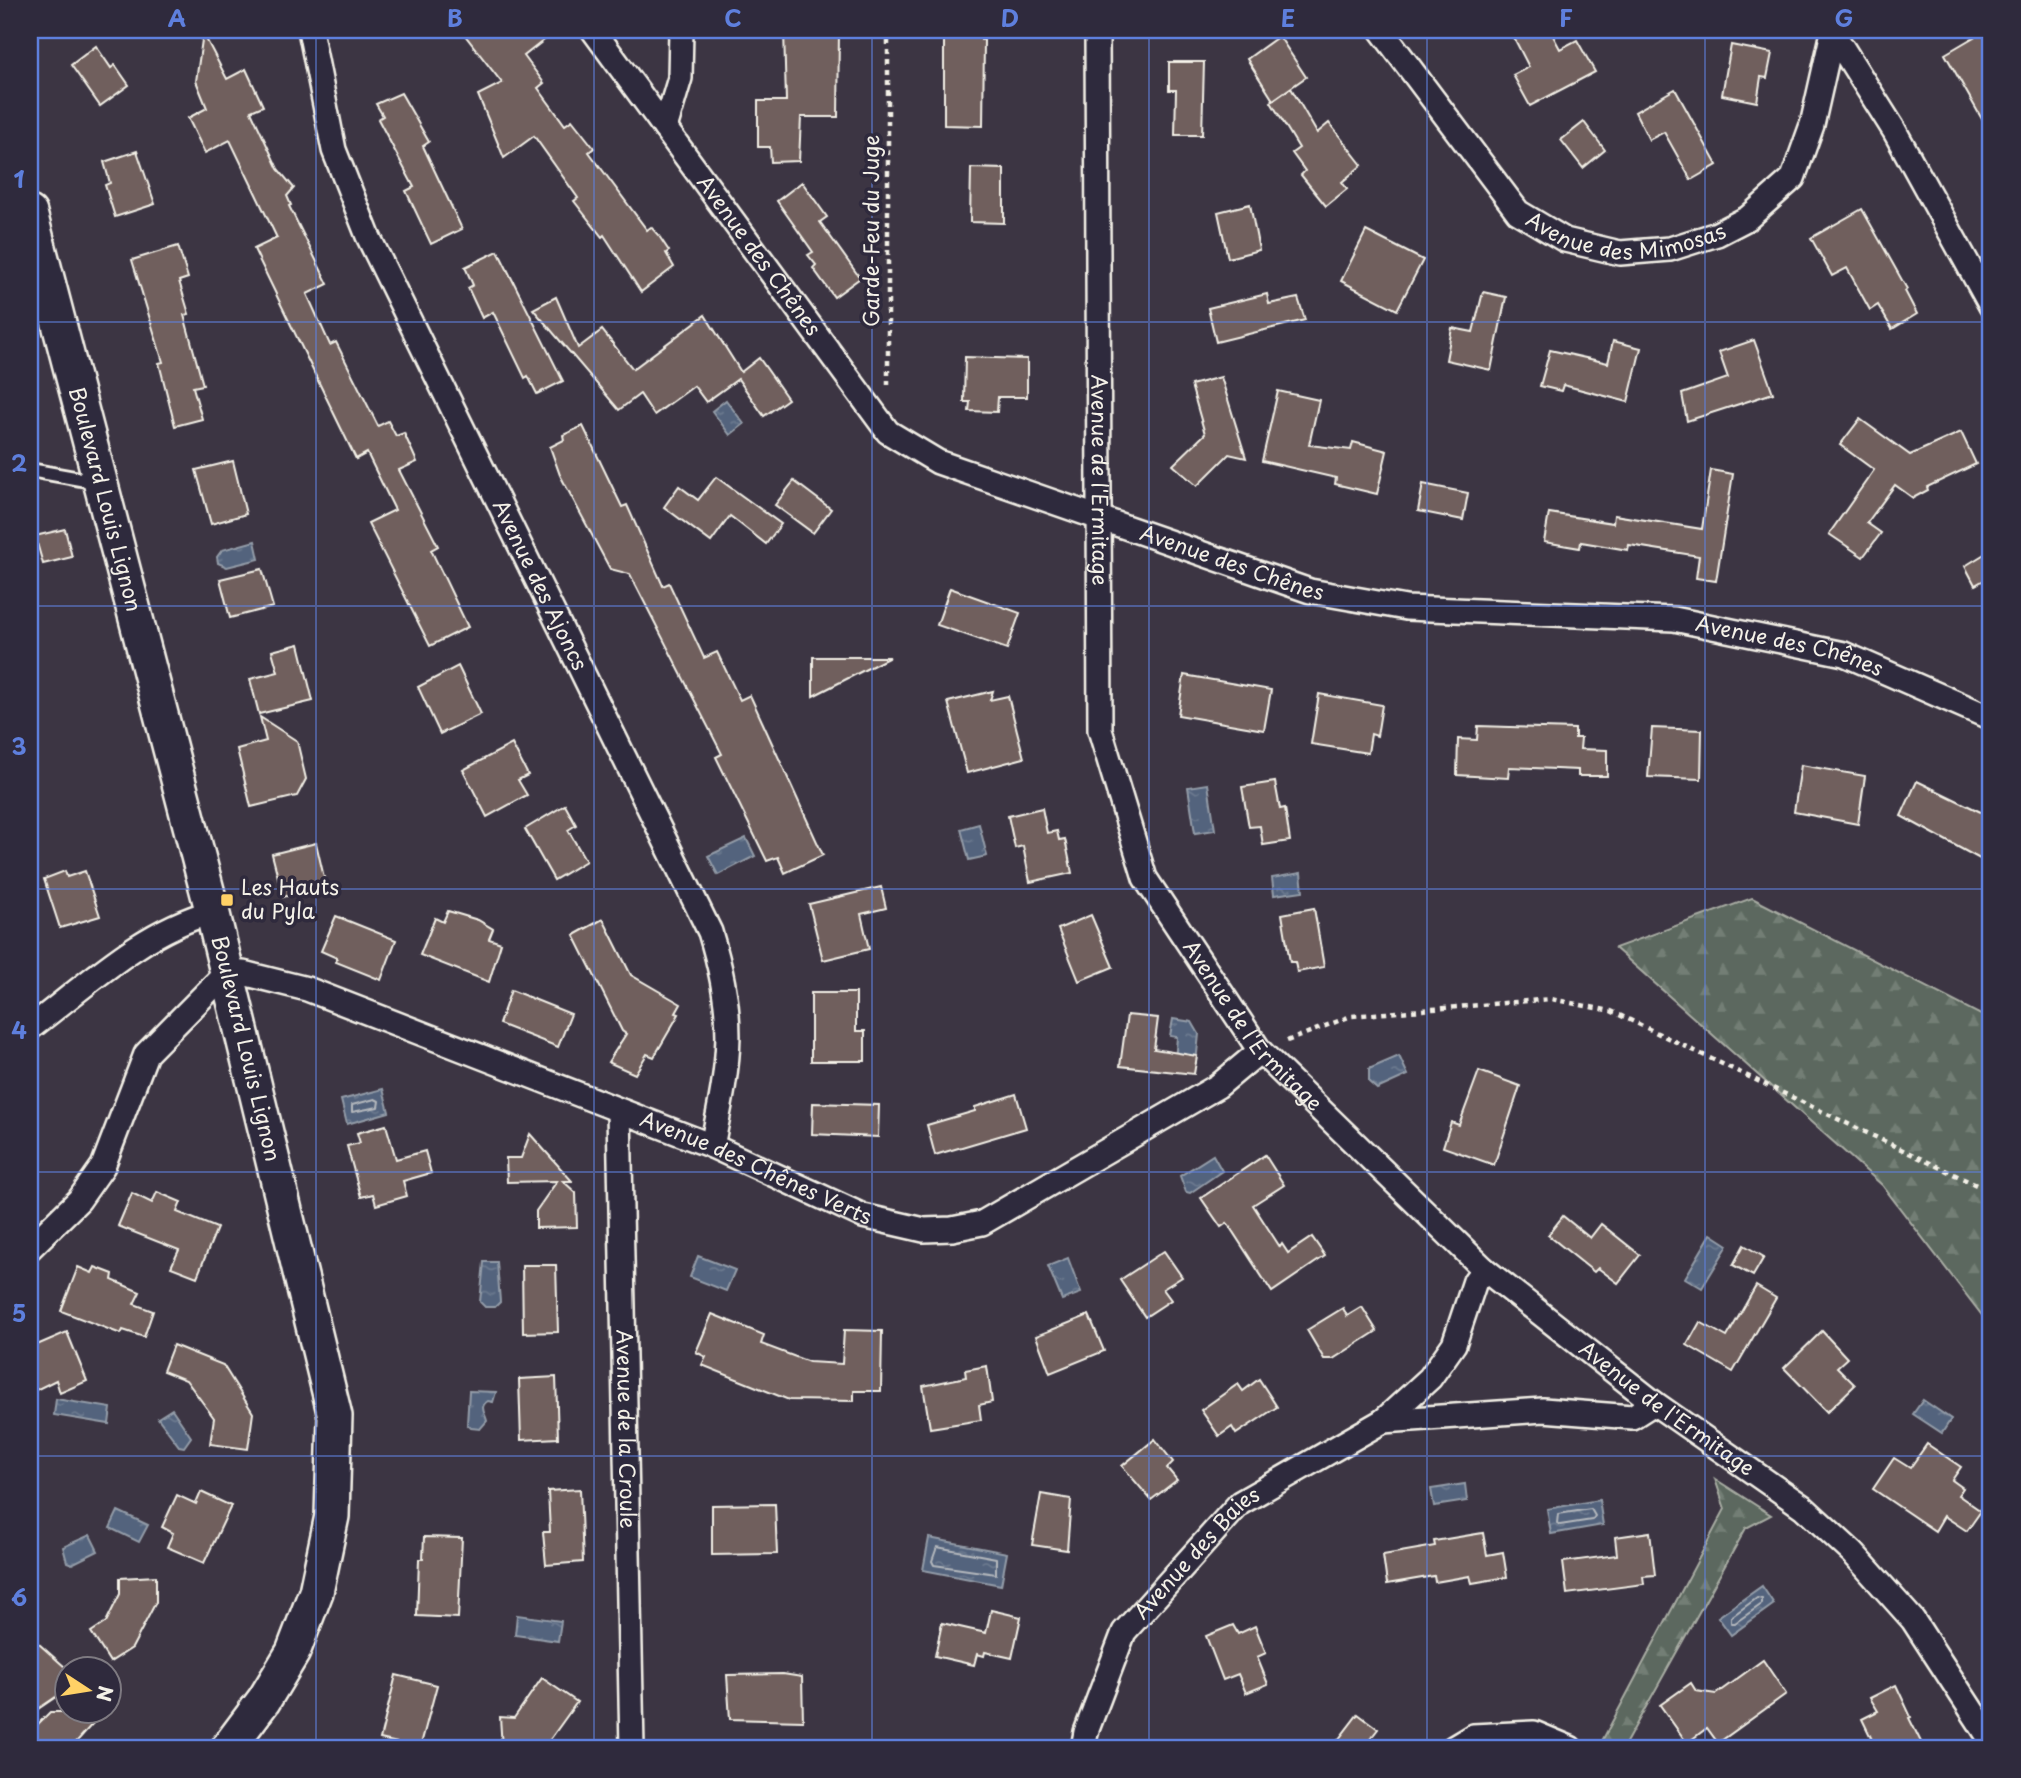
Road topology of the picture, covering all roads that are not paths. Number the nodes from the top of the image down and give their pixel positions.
1 (310, 30) edge
2 (593, 30) edge
3 (681, 30) edge
4 (1097, 30) edge
5 (1381, 30) edge
6 (1832, 31) edge
7 (665, 128) junction
8 (30, 213) edge
9 (1991, 306) edge
10 (30, 470) edge
11 (101, 483) junction
12 (1096, 517) junction
13 (1991, 718) edge
14 (212, 912) junction
15 (225, 974) junction
16 (30, 1028) edge
17 (1260, 1051) junction
18 (619, 1111) junction
19 (712, 1146) junction
20 (30, 1248) edge
21 (1484, 1269) junction
22 (1654, 1403) junction
23 (1383, 1421) junction
24 (1991, 1740) edge
25 (228, 1748) edge
26 (632, 1748) edge
27 (1083, 1748) edge
28 (1453, 1748) edge
29 (1570, 1748) edge

1 - 19 street, Avenue des Ajoncs
2 - 7 street, Avenue des Chênes
3 - 7 street
4 - 12 street, Avenue de l'Ermitage
5 - 6 street, Avenue des Mimosas
6 - 9 street
7 - 12 street, Avenue des Chênes
8 - 11 main road, Boulevard Louis Lignon
10 - 11 lane
11 - 14 main road, Boulevard Louis Lignon
12 - 13 street, Avenue des Chênes
12 - 17 street, Avenue de l'Ermitage
14 - 15 main road, Boulevard Louis Lignon
14 - 16 street
15 - 18 street, Avenue des Chênes Verts
15 - 20 street
15 - 25 main road, Boulevard Louis Lignon
17 - 19 street, Avenue des Chênes Verts
17 - 21 street, Avenue de l'Ermitage
18 - 19 street, Avenue des Chênes Verts
18 - 26 street, Avenue de la Croule
21 - 22 street, Avenue de l'Ermitage
21 - 23 street, Avenue des Baies
22 - 23 street, Avenue des Baies
22 - 24 street, Avenue de l'Ermitage
23 - 27 street, Avenue des Baies
28 - 29 street

